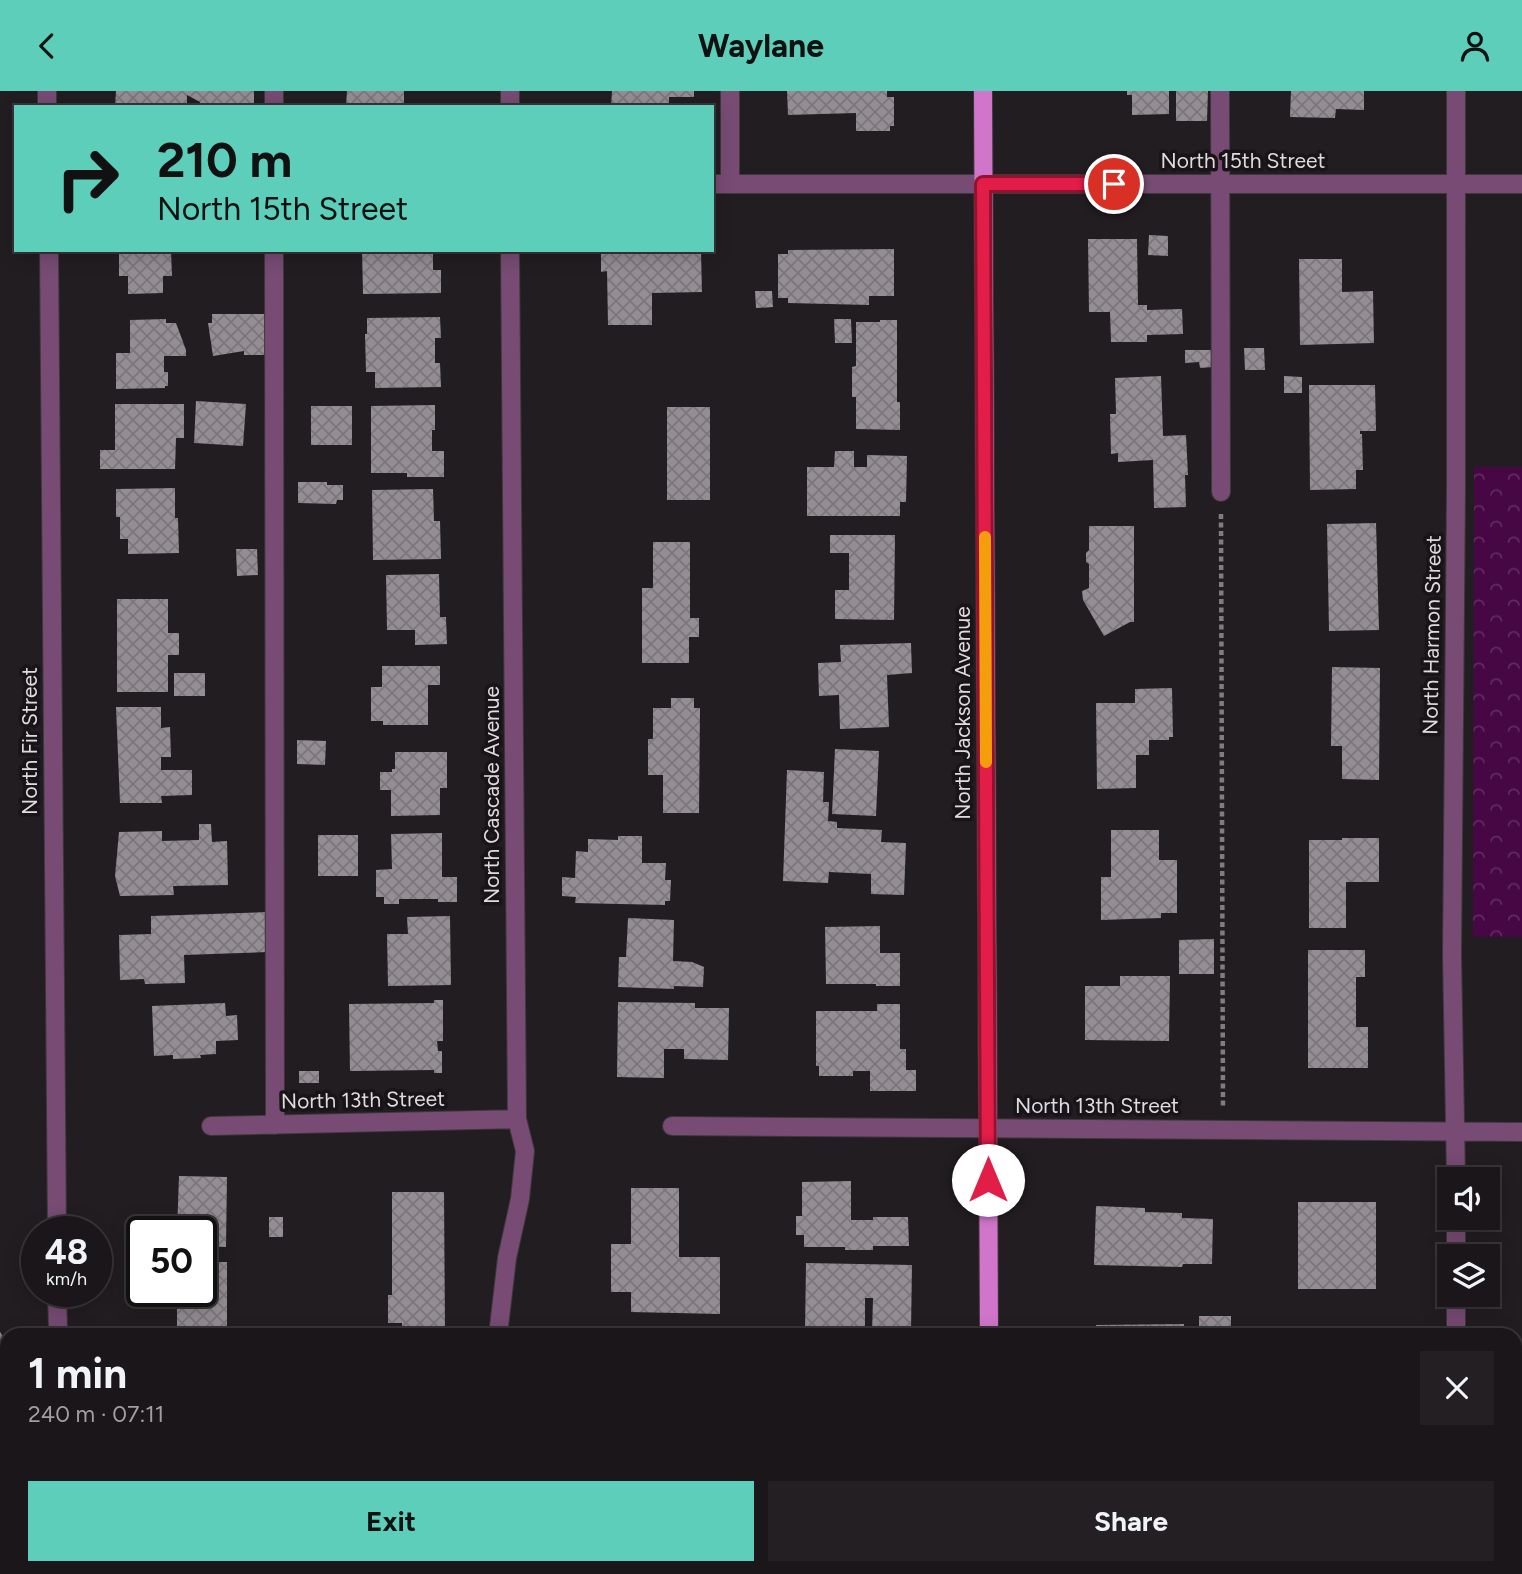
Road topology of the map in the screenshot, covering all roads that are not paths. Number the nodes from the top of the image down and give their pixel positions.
1 (730, 91) edge
2 (983, 91) edge
3 (1220, 91) edge
4 (1456, 91) edge
5 (721, 184) edge
6 (983, 184) junction
7 (1219, 184) junction
8 (1456, 184) junction
9 (1522, 184) edge
10 (49, 252) edge
11 (274, 252) edge
12 (510, 252) edge
13 (1221, 492) road end
14 (517, 1119) junction
15 (275, 1125) junction
16 (211, 1126) dead end
17 (672, 1126) dead end
18 (988, 1128) junction
19 (1455, 1131) junction
20 (1522, 1132) edge
21 (1455, 1167) edge
22 (57, 1216) edge
23 (57, 1307) edge
24 (1456, 1307) edge
25 (58, 1328) edge
26 (499, 1328) edge
27 (989, 1328) edge
28 (1457, 1328) edge

1 - 5 street
2 - 6 main road, North Jackson Avenue
3 - 7 street
4 - 8 street, North Harmon Street
5 - 6 street, North 15th Street
6 - 7 street, North 15th Street
6 - 18 main road, North Jackson Avenue
7 - 8 street, North 15th Street
7 - 13 street
8 - 9 street, North 15th Street
8 - 19 street, North Harmon Street
10 - 22 street, North Fir Street
11 - 15 street
12 - 14 street, North Cascade Avenue
14 - 15 street, North 13th Street
14 - 26 street, North Cascade Avenue
15 - 16 street, North 13th Street
17 - 18 street, North 13th Street
18 - 19 street, North 13th Street
18 - 27 main road, North Jackson Avenue
19 - 20 street, North 13th Street
19 - 21 street, North Harmon Street
23 - 25 street
24 - 28 street

